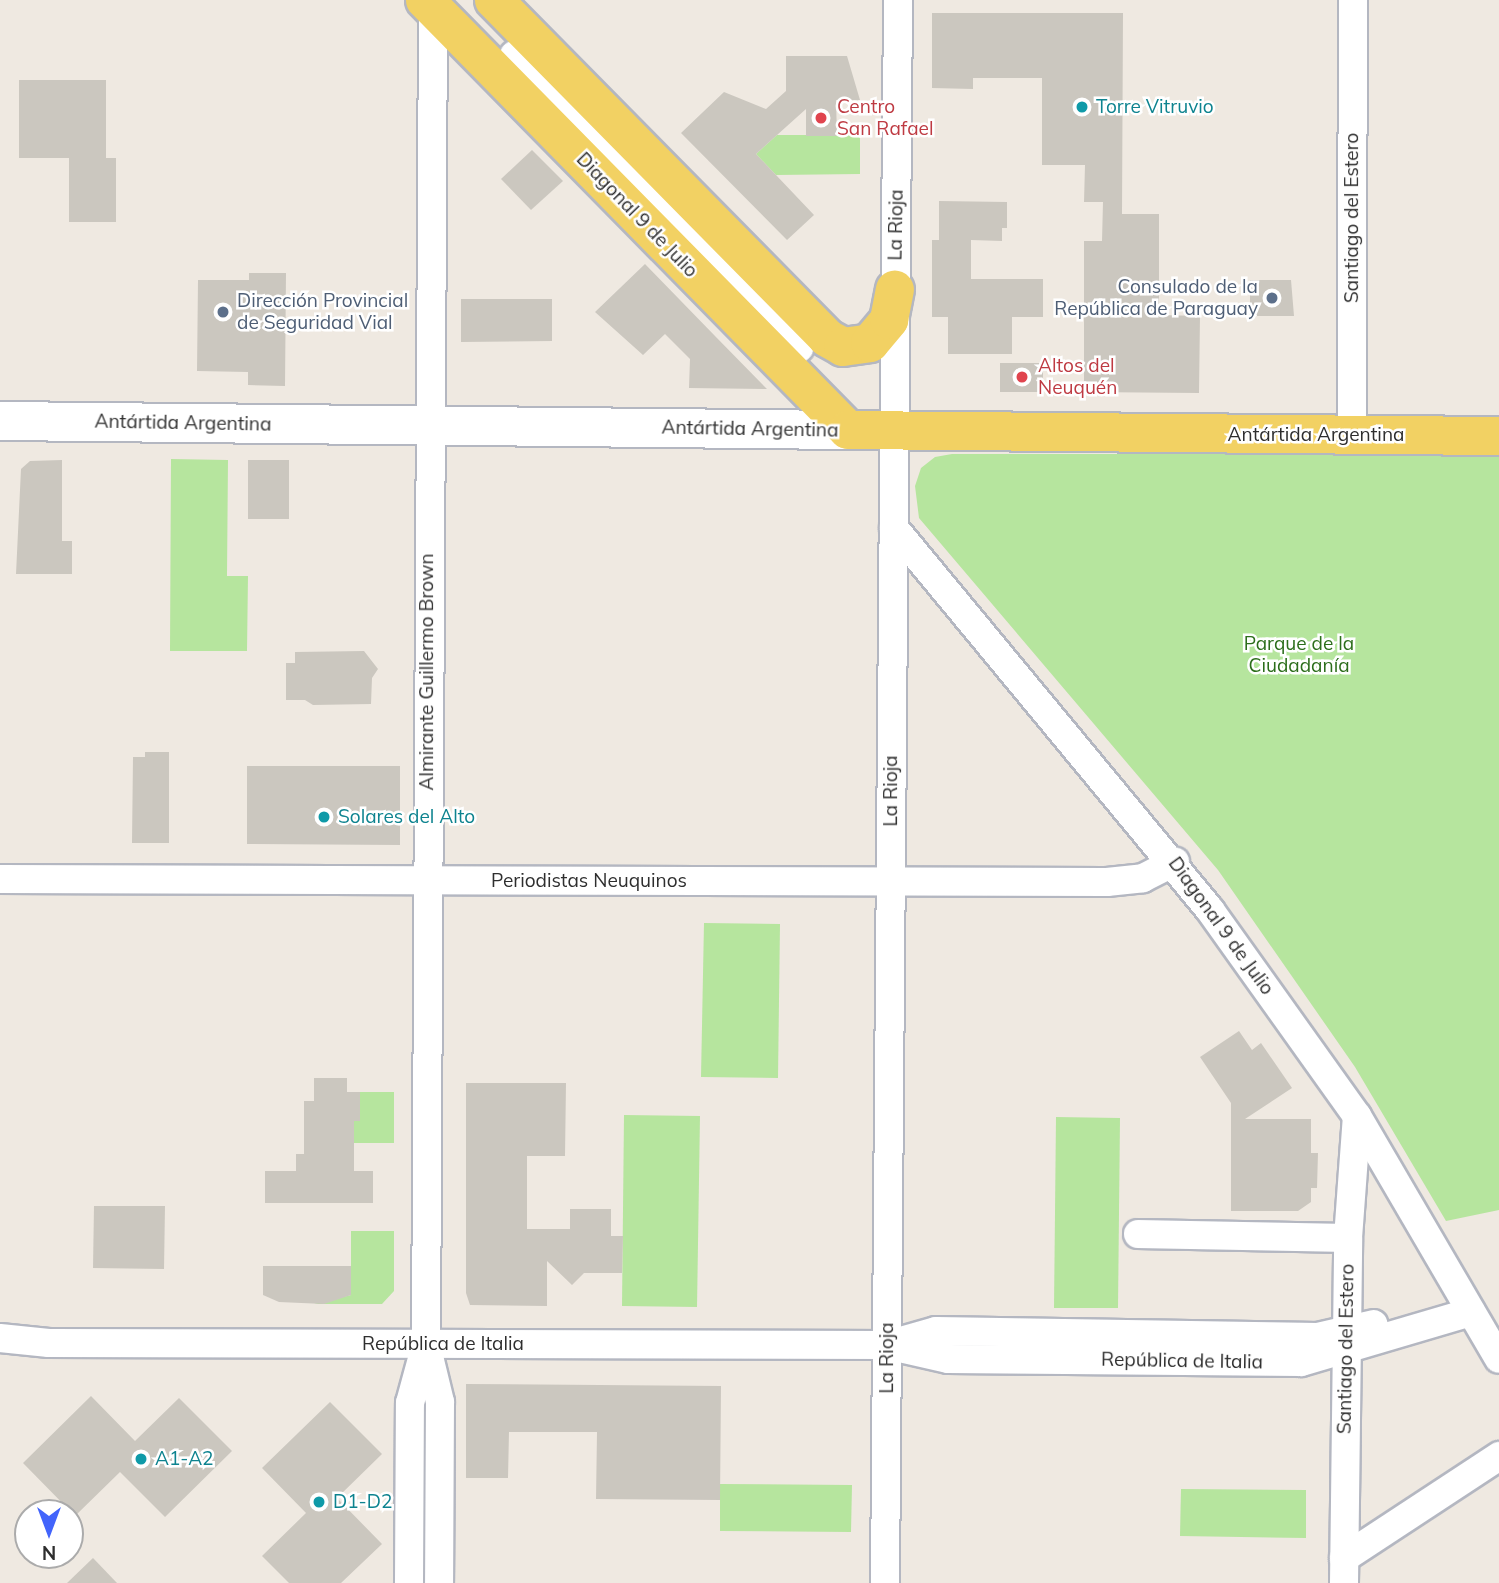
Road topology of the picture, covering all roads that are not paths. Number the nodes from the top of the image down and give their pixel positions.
1 (494, 0) edge
2 (898, 0) edge
3 (1353, 0) edge
4 (430, 2) edge
5 (514, 55) junction
6 (895, 290) junction
7 (800, 347) junction
8 (0, 421) edge
9 (428, 425) junction
10 (848, 430) junction
11 (894, 430) junction
12 (1352, 436) junction
13 (1499, 436) edge
14 (894, 528) junction
15 (1175, 862) junction
16 (0, 879) edge
17 (426, 881) junction
18 (891, 882) junction
19 (1356, 1116) junction
20 (1138, 1234) dead end
21 (1348, 1238) junction
22 (1466, 1305) junction
23 (0, 1338) edge
24 (1346, 1342) junction
25 (426, 1344) junction
26 (887, 1345) junction
27 (1499, 1359) edge
28 (1499, 1456) edge
29 (1344, 1570) edge
30 (409, 1583) edge
31 (439, 1583) edge
32 (885, 1583) edge

1 - 5 main road
2 - 6 street, La Rioja
3 - 12 street, Santiago del Estero
4 - 5 main road
4 - 9 street, Almirante Guillermo Brown
5 - 7 main road
6 - 7 main road
6 - 11 street, La Rioja
7 - 10 main road
8 - 9 main road, Antártida Argentina
9 - 10 main road, Antártida Argentina
9 - 17 street, Almirante Guillermo Brown
10 - 11 main road, Antártida Argentina
11 - 12 main road, Antártida Argentina
11 - 14 street, La Rioja
12 - 13 main road, Antártida Argentina
14 - 15 street, Diagonal 9 de Julio
14 - 18 street, La Rioja
15 - 18 street, Periodistas Neuquinos
15 - 19 street, Diagonal 9 de Julio
16 - 17 street, Periodistas Neuquinos
17 - 18 street, Periodistas Neuquinos
17 - 25 street, Almirante Guillermo Brown
18 - 26 street, La Rioja
19 - 21 street, Santiago del Estero
19 - 22 street, Diagonal 9 de Julio
20 - 21 street
21 - 24 street, Santiago del Estero
22 - 24 street, República de Italia
22 - 27 street, Diagonal 9 de Julio
23 - 25 street, República de Italia
24 - 26 street, República de Italia
24 - 29 street, Santiago del Estero
25 - 26 street, República de Italia
25 - 30 street, Almirante Guillermo Brown
25 - 31 street, Almirante Guillermo Brown
26 - 32 street, La Rioja
28 - 29 street

